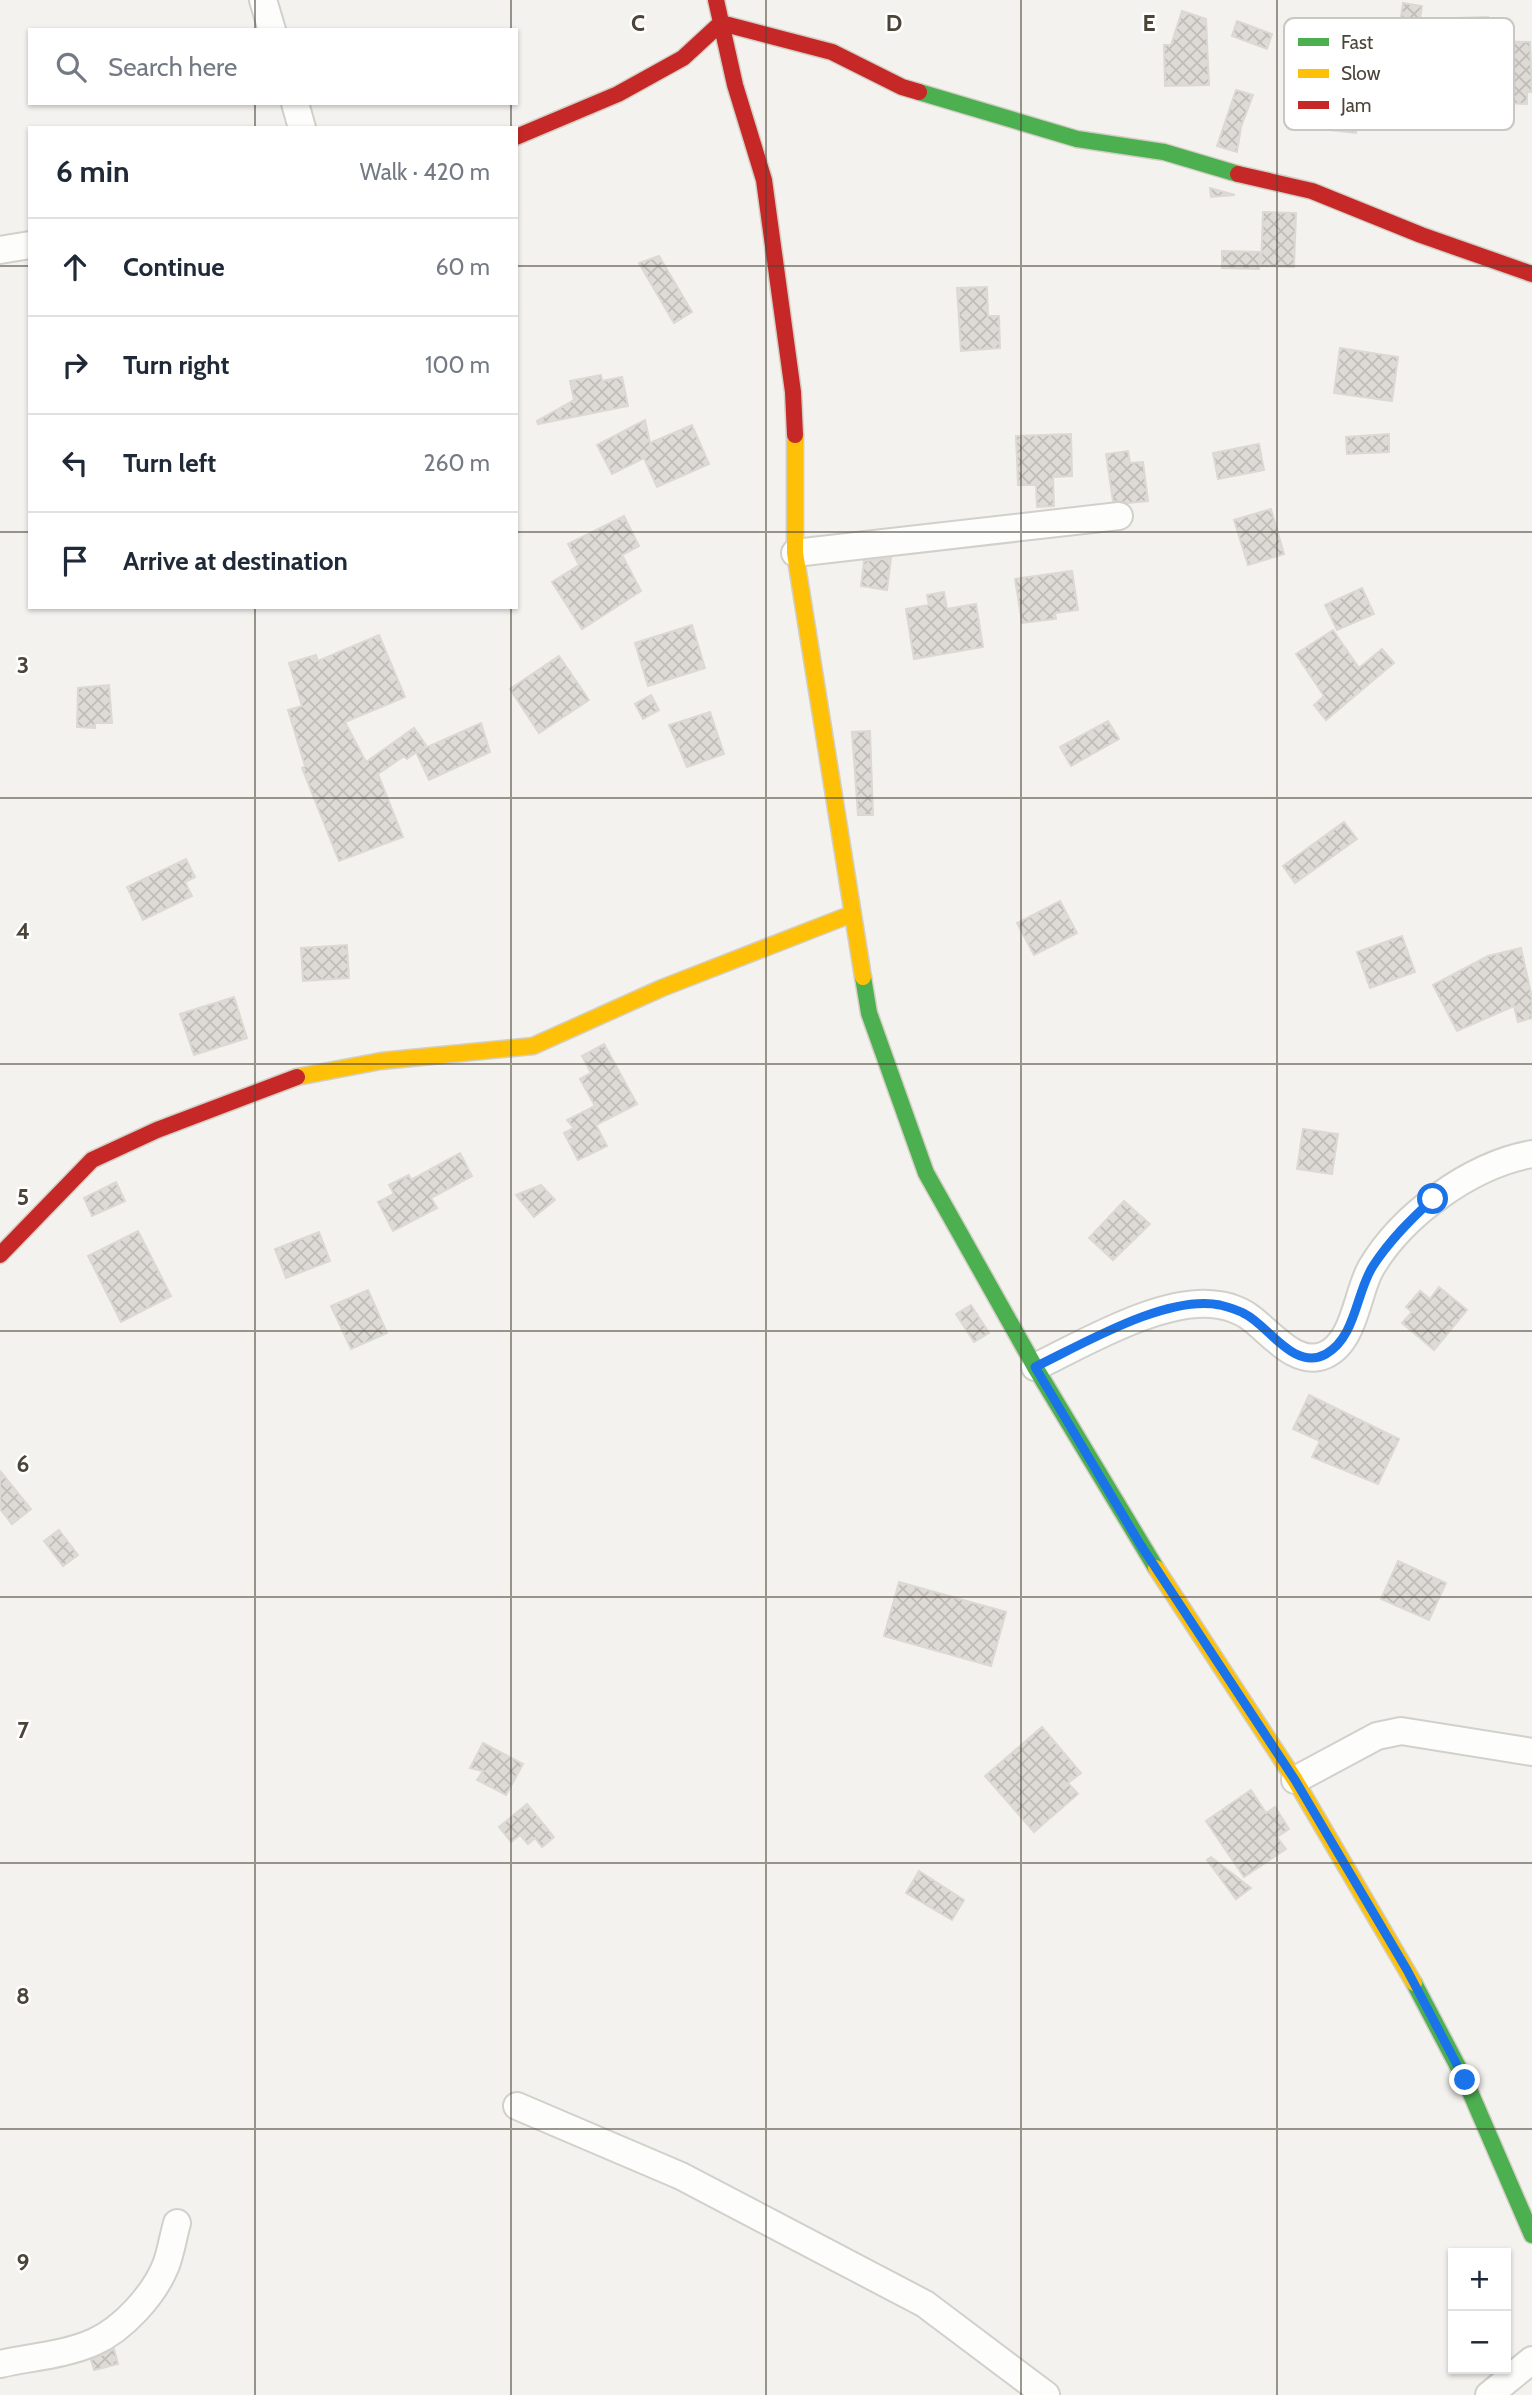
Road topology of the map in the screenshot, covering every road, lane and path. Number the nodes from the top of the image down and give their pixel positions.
1 (263, 0) edge
2 (716, 0) edge
3 (721, 23) junction
4 (271, 28) edge
5 (296, 105) edge
6 (301, 126) edge
7 (518, 136) edge
8 (28, 245) edge
9 (0, 250) edge
10 (1532, 274) edge
11 (1119, 516) dead end
12 (795, 552) junction
13 (852, 914) junction
14 (1532, 1154) edge
15 (0, 1255) edge
16 (1035, 1367) junction
17 (1532, 1752) edge
18 (1295, 1780) junction
19 (517, 2106) dead end
20 (177, 2223) dead end
21 (1532, 2235) edge
22 (1532, 2360) edge
23 (0, 2364) edge
24 (1046, 2395) edge
25 (1489, 2395) edge

1 - 4 street
2 - 3 street
3 - 7 street
3 - 10 street
3 - 12 street
5 - 6 street
8 - 9 street
11 - 12 street
12 - 13 street
13 - 15 street
13 - 16 street
14 - 16 street
16 - 18 street
17 - 18 street
18 - 21 street
19 - 24 street
20 - 23 street
22 - 25 street

